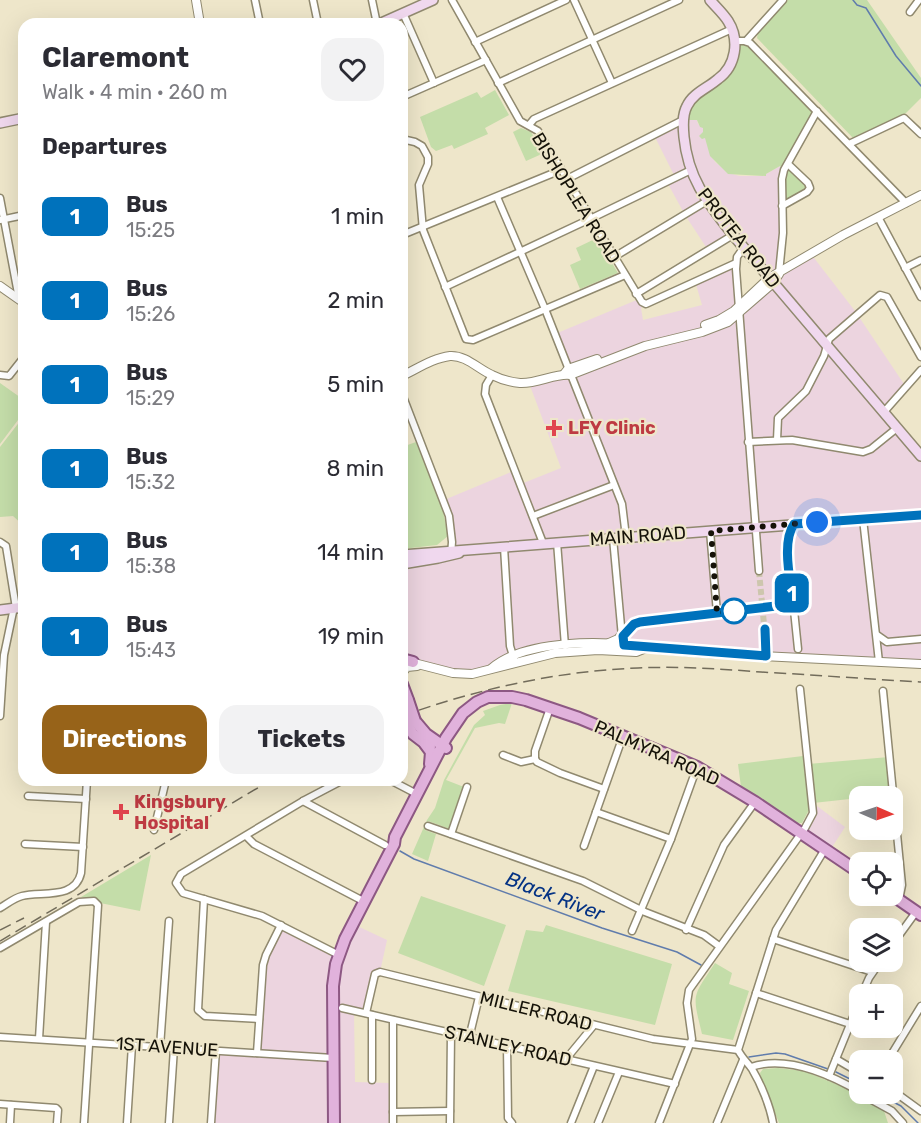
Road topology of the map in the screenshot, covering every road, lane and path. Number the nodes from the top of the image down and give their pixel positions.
1 (196, 0) edge
2 (255, 0) edge
3 (313, 0) edge
4 (372, 0) edge
5 (432, 0) edge
6 (452, 0) edge
7 (566, 0) edge
8 (574, 0) edge
9 (679, 0) edge
10 (710, 0) edge
11 (783, 0) edge
12 (920, 0) edge
13 (910, 12) dead end
14 (404, 13) junction
15 (199, 18) edge
16 (259, 18) edge
17 (317, 18) edge
18 (376, 18) edge
19 (392, 18) edge
20 (406, 18) edge
21 (408, 22) edge
22 (732, 29) junction
23 (592, 40) junction
24 (735, 41) junction
25 (746, 41) junction
26 (475, 42) junction
27 (486, 60) junction
28 (434, 83) junction
29 (498, 83) junction
30 (612, 83) junction
31 (408, 94) edge
32 (817, 111) junction
33 (18, 119) edge
34 (683, 120) junction
35 (0, 123) edge
36 (529, 125) junction
37 (921, 134) edge
38 (408, 140) edge
39 (849, 144) junction
40 (788, 164) junction
41 (561, 170) junction
42 (691, 170) junction
43 (567, 179) junction
44 (921, 195) edge
45 (497, 197) junction
46 (0, 198) edge
47 (707, 201) junction
48 (906, 203) junction
49 (782, 206) junction
50 (18, 216) edge
51 (878, 217) junction
52 (590, 219) junction
53 (2, 220) edge
54 (423, 227) junction
55 (408, 233) edge
56 (733, 235) junction
57 (744, 247) junction
58 (520, 251) junction
59 (614, 257) junction
60 (921, 260) edge
61 (736, 263) junction
62 (905, 268) junction
63 (625, 275) junction
64 (774, 278) junction
65 (0, 286) edge
66 (445, 286) junction
67 (18, 288) edge
68 (636, 294) junction
69 (921, 297) edge
70 (18, 299) edge
71 (545, 309) junction
72 (739, 311) junction
73 (827, 347) junction
74 (921, 357) edge
75 (18, 365) edge
76 (921, 370) edge
77 (408, 372) edge
78 (567, 373) junction
79 (0, 375) edge
80 (492, 375) junction
81 (408, 410) edge
82 (883, 413) junction
83 (897, 428) junction
84 (777, 440) junction
85 (748, 442) junction
86 (921, 456) edge
87 (614, 485) junction
88 (921, 515) edge
89 (533, 516) junction
90 (864, 519) junction
91 (794, 524) junction
92 (755, 528) junction
93 (711, 531) junction
94 (626, 537) junction
95 (613, 538) junction
96 (0, 542) edge
97 (557, 542) junction
98 (543, 543) junction
99 (504, 547) junction
100 (451, 552) junction
101 (408, 555) edge
102 (408, 563) edge
103 (759, 571) tunnel mouth
104 (18, 605) edge
105 (762, 609) tunnel mouth
106 (18, 610) edge
107 (752, 610) tunnel mouth
108 (0, 612) edge
109 (725, 612) dead end
110 (18, 613) edge
111 (623, 633) junction
112 (877, 634) junction
113 (765, 635) tunnel mouth
114 (921, 639) edge
115 (608, 644) junction
116 (565, 648) junction
117 (623, 648) junction
118 (798, 649) dead end
119 (719, 654) tunnel mouth
120 (763, 656) joint
121 (515, 658) junction
122 (410, 662) edge
123 (879, 662) junction
124 (920, 664) edge
125 (800, 689) dead end
126 (883, 691) dead end
127 (504, 696) junction
128 (408, 700) edge
129 (550, 708) junction
130 (0, 716) edge
131 (408, 719) edge
132 (411, 723) junction
133 (623, 735) junction
134 (425, 744) junction
135 (443, 750) junction
136 (503, 755) dead end
137 (535, 759) junction
138 (697, 767) junction
139 (87, 786) edge
140 (165, 786) edge
141 (332, 786) edge
142 (402, 786) edge
143 (467, 787) dead end
144 (604, 789) junction
145 (415, 793) junction
146 (28, 796) dead end
147 (86, 799) junction
148 (303, 801) junction
149 (755, 802) junction
150 (596, 812) junction
151 (428, 826) dead end
152 (154, 830) dead end
153 (801, 833) junction
154 (451, 834) junction
155 (246, 836) junction
156 (671, 839) junction
157 (25, 844) dead end
158 (390, 844) junction
159 (584, 846) dead end
160 (83, 848) junction
161 (825, 849) junction
162 (899, 852) edge
163 (849, 865) edge
164 (204, 899) junction
165 (365, 902) junction
166 (903, 903) edge
167 (0, 908) edge
168 (642, 909) junction
169 (919, 914) edge
170 (169, 921) dead end
171 (46, 922) junction
172 (282, 925) junction
173 (686, 930) junction
174 (632, 931) dead end
175 (903, 932) edge
176 (773, 939) junction
177 (719, 946) junction
178 (0, 948) edge
179 (339, 955) junction
180 (849, 964) edge
181 (872, 972) edge
182 (867, 984) edge
183 (756, 993) junction
184 (479, 997) junction
185 (921, 1006) edge
186 (342, 1008) dead end
187 (369, 1014) junction
188 (259, 1019) junction
189 (393, 1020) junction
190 (849, 1024) edge
191 (594, 1025) junction
192 (849, 1026) edge
193 (451, 1033) junction
194 (0, 1037) edge
195 (469, 1038) junction
196 (39, 1039) junction
197 (90, 1042) junction
198 (691, 1043) junction
199 (132, 1045) junction
200 (507, 1046) junction
201 (160, 1047) junction
202 (174, 1048) junction
203 (216, 1050) junction
204 (738, 1050) junction
205 (894, 1050) edge
206 (257, 1053) junction
207 (333, 1059) junction
208 (566, 1059) junction
209 (836, 1059) junction
210 (743, 1060) junction
211 (594, 1066) junction
212 (751, 1067) junction
213 (849, 1067) edge
214 (619, 1072) junction
215 (830, 1076) junction
216 (372, 1080) dead end
217 (675, 1084) junction
218 (849, 1087) edge
219 (903, 1098) edge
220 (0, 1104) edge
221 (878, 1104) edge
222 (11, 1105) junction
223 (450, 1111) junction
224 (921, 1111) edge
225 (393, 1112) junction
226 (897, 1115) junction
227 (10, 1123) edge
228 (57, 1123) edge
229 (84, 1123) edge
230 (127, 1123) edge
231 (169, 1123) edge
232 (211, 1123) edge
233 (334, 1123) edge
234 (393, 1123) edge
235 (450, 1123) edge
236 (512, 1123) edge
237 (571, 1123) edge
238 (598, 1123) edge
239 (659, 1123) edge
240 (717, 1123) edge
241 (774, 1123) edge
242 (894, 1123) edge
243 (903, 1123) edge

1 - 15 street
2 - 16 street
3 - 17 street
4 - 18 street
5 - 14 main road
6 - 26 street, BISHOPLEA ROAD
7 - 26 street
8 - 23 street
9 - 23 street
10 - 22 main road
11 - 25 street
12 - 13 street
14 - 19 main road
14 - 20 street
21 - 28 street
22 - 24 main road
22 - 30 street
23 - 29 street
23 - 30 street
24 - 25 street
24 - 34 main road
25 - 32 street
26 - 27 street, BISHOPLEA ROAD
27 - 28 street
27 - 29 street, BISHOPLEA ROAD
28 - 31 street
29 - 36 street, BISHOPLEA ROAD
30 - 36 street
32 - 39 street
32 - 40 street
33 - 35 main road
34 - 42 main road, PROTEA ROAD
34 - 43 street
36 - 41 street, BISHOPLEA ROAD
37 - 39 street
38 - 54 street
39 - 48 street
40 - 49 street
40 - 49 street
41 - 43 street, BISHOPLEA ROAD
41 - 45 street
42 - 47 main road, PROTEA ROAD
42 - 52 street
43 - 52 street, BISHOPLEA ROAD
44 - 48 street
45 - 54 street
45 - 58 street
46 - 53 street
47 - 56 main road, PROTEA ROAD
47 - 59 street
48 - 51 street
49 - 64 street
50 - 53 street
51 - 62 street
51 - 64 street
52 - 58 street
52 - 59 street, BISHOPLEA ROAD
53 - 67 street
54 - 55 street
54 - 66 street
56 - 57 main road, PROTEA ROAD
56 - 68 street
57 - 61 street
57 - 64 main road, PROTEA ROAD
58 - 66 street
58 - 71 street
59 - 63 street, BISHOPLEA ROAD
60 - 62 street
61 - 68 street, BISHOPLEA ROAD
61 - 72 street
62 - 69 street
63 - 68 street, BISHOPLEA ROAD
63 - 71 street
64 - 72 street
64 - 73 main road, PROTEA ROAD
65 - 70 street
66 - 71 street
71 - 78 street
72 - 78 street
72 - 85 street
73 - 74 street
73 - 82 main road, PROTEA ROAD
73 - 84 street
75 - 79 street
76 - 82 street
77 - 80 street
78 - 80 street
78 - 87 street
80 - 89 street
81 - 100 street
82 - 83 main road, PROTEA ROAD
83 - 84 street
83 - 86 main road, PROTEA ROAD
84 - 85 street
85 - 92 street
87 - 89 street
87 - 94 street
88 - 90 main road, MAIN ROAD
89 - 98 street
90 - 91 main road, MAIN ROAD
90 - 112 street
91 - 92 main road, MAIN ROAD
91 - 118 street
92 - 93 main road, MAIN ROAD
92 - 103 street
93 - 94 main road, MAIN ROAD
93 - 109 street
94 - 95 main road, MAIN ROAD
95 - 97 main road, MAIN ROAD
95 - 111 street
96 - 104 street
97 - 98 main road, MAIN ROAD
97 - 116 street
98 - 99 main road, MAIN ROAD
99 - 100 main road, MAIN ROAD
99 - 121 street
100 - 101 main road, MAIN ROAD
100 - 102 main road, MAIN ROAD
105 - 107 street
106 - 108 main road
110 - 130 street
111 - 115 street
111 - 117 street
112 - 114 street
112 - 123 street
113 - 120 street
115 - 116 street
115 - 117 street
116 - 117 street
116 - 121 street
117 - 119 street
120 - 123 street
121 - 122 street
123 - 124 street
125 - 153 street
126 - 162 street
127 - 129 main road, PALMYRA ROAD
127 - 135 main road
127 - 135 main road, PALMYRA ROAD
128 - 132 main road, bridge
129 - 133 main road, PALMYRA ROAD
129 - 137 street
131 - 132 main road, bridge
132 - 134 main road
132 - 135 main road
133 - 138 main road, PALMYRA ROAD
133 - 144 street
134 - 135 main road
134 - 145 main road
135 - 145 main road
135 - 158 main road
136 - 137 street
137 - 144 street
138 - 149 main road, PALMYRA ROAD
138 - 156 street
139 - 147 street
140 - 152 street
141 - 148 street
142 - 145 street
143 - 154 street
144 - 150 street
145 - 158 main road
146 - 147 street
147 - 160 street
148 - 155 street
148 - 158 street
149 - 153 main road, PALMYRA ROAD
149 - 173 street
150 - 156 street
150 - 159 street
151 - 154 street
153 - 161 main road, PALMYRA ROAD
153 - 177 street
154 - 168 street
155 - 164 street
155 - 165 street
156 - 168 street
157 - 160 street
158 - 165 main road
160 - 167 street
161 - 163 main road, PALMYRA ROAD
161 - 176 street
164 - 172 street
164 - 188 street
165 - 179 main road
166 - 169 main road
168 - 173 street
168 - 174 street
169 - 175 street
170 - 201 street
171 - 178 street
171 - 196 street
171 - 197 street
172 - 179 street
172 - 188 street
173 - 177 street
176 - 180 street
176 - 183 street
177 - 198 street
179 - 207 main road
181 - 182 street
183 - 190 street
183 - 204 street
184 - 187 street, MILLER ROAD
184 - 191 street, MILLER ROAD
184 - 195 street
185 - 205 street
186 - 187 street, STANLEY ROAD
187 - 189 street, STANLEY ROAD
187 - 216 street
188 - 206 street
189 - 193 street, STANLEY ROAD
189 - 225 street
191 - 198 street, MILLER ROAD
191 - 208 street
192 - 209 street
193 - 195 street, STANLEY ROAD
193 - 223 street
194 - 196 street, 1ST AVENUE
195 - 200 street, STANLEY ROAD
196 - 197 street, 1ST AVENUE
197 - 199 street, 1ST AVENUE
197 - 229 street
198 - 204 street, MILLER ROAD
198 - 217 street
199 - 201 street, 1ST AVENUE
199 - 230 street
200 - 208 street, STANLEY ROAD
200 - 236 street
201 - 202 street, 1ST AVENUE
202 - 203 street, 1ST AVENUE
202 - 231 street
203 - 206 street, 1ST AVENUE
203 - 232 street
204 - 210 street
206 - 207 street, 1ST AVENUE
207 - 233 main road
208 - 211 street, STANLEY ROAD
209 - 213 street
209 - 215 street
210 - 212 street
210 - 240 street
211 - 214 street, STANLEY ROAD
211 - 237 street
212 - 215 street
212 - 241 street
214 - 217 street, STANLEY ROAD
214 - 238 street
215 - 218 street
217 - 239 street
219 - 224 street
220 - 222 street
221 - 226 street
222 - 227 street
222 - 228 street
223 - 225 street
223 - 235 street
225 - 234 street
226 - 242 street
226 - 243 street

